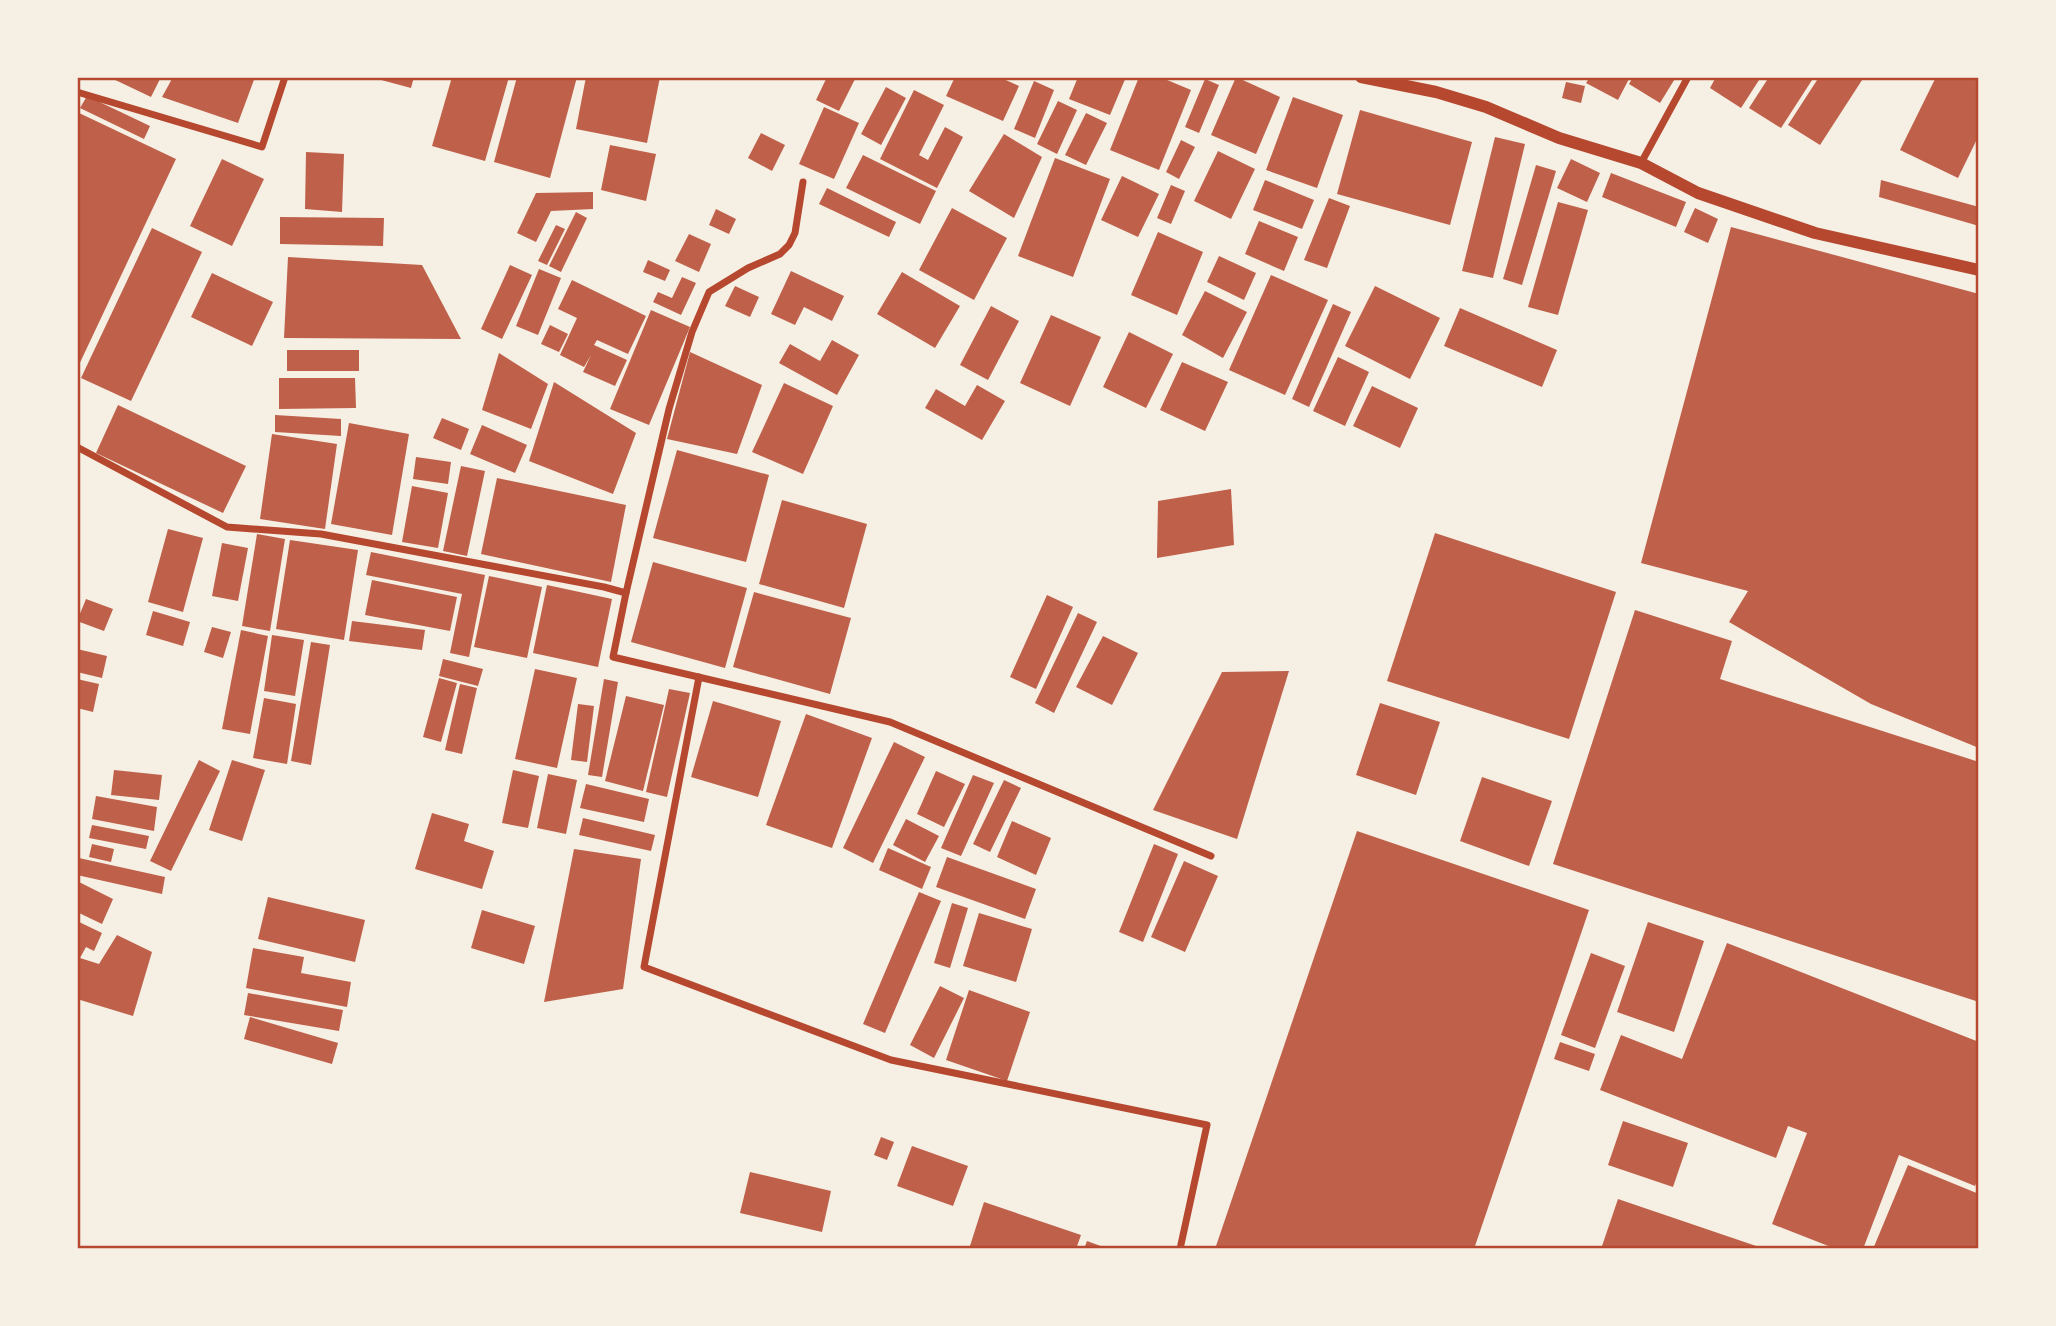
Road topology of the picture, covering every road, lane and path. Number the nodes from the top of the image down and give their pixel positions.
1 (285, 77) edge
2 (1361, 77) edge
3 (1688, 77) edge
4 (77, 92) edge
5 (1641, 163) junction
6 (803, 182) dead end
7 (1979, 270) edge
8 (77, 447) edge
9 (626, 593) junction
10 (699, 677) junction
11 (1211, 856) dead end
12 (1180, 1249) edge

1 - 4 street
2 - 5 street
3 - 5 street
5 - 7 street
6 - 9 street
8 - 9 street
9 - 10 street
10 - 11 street
10 - 12 street

